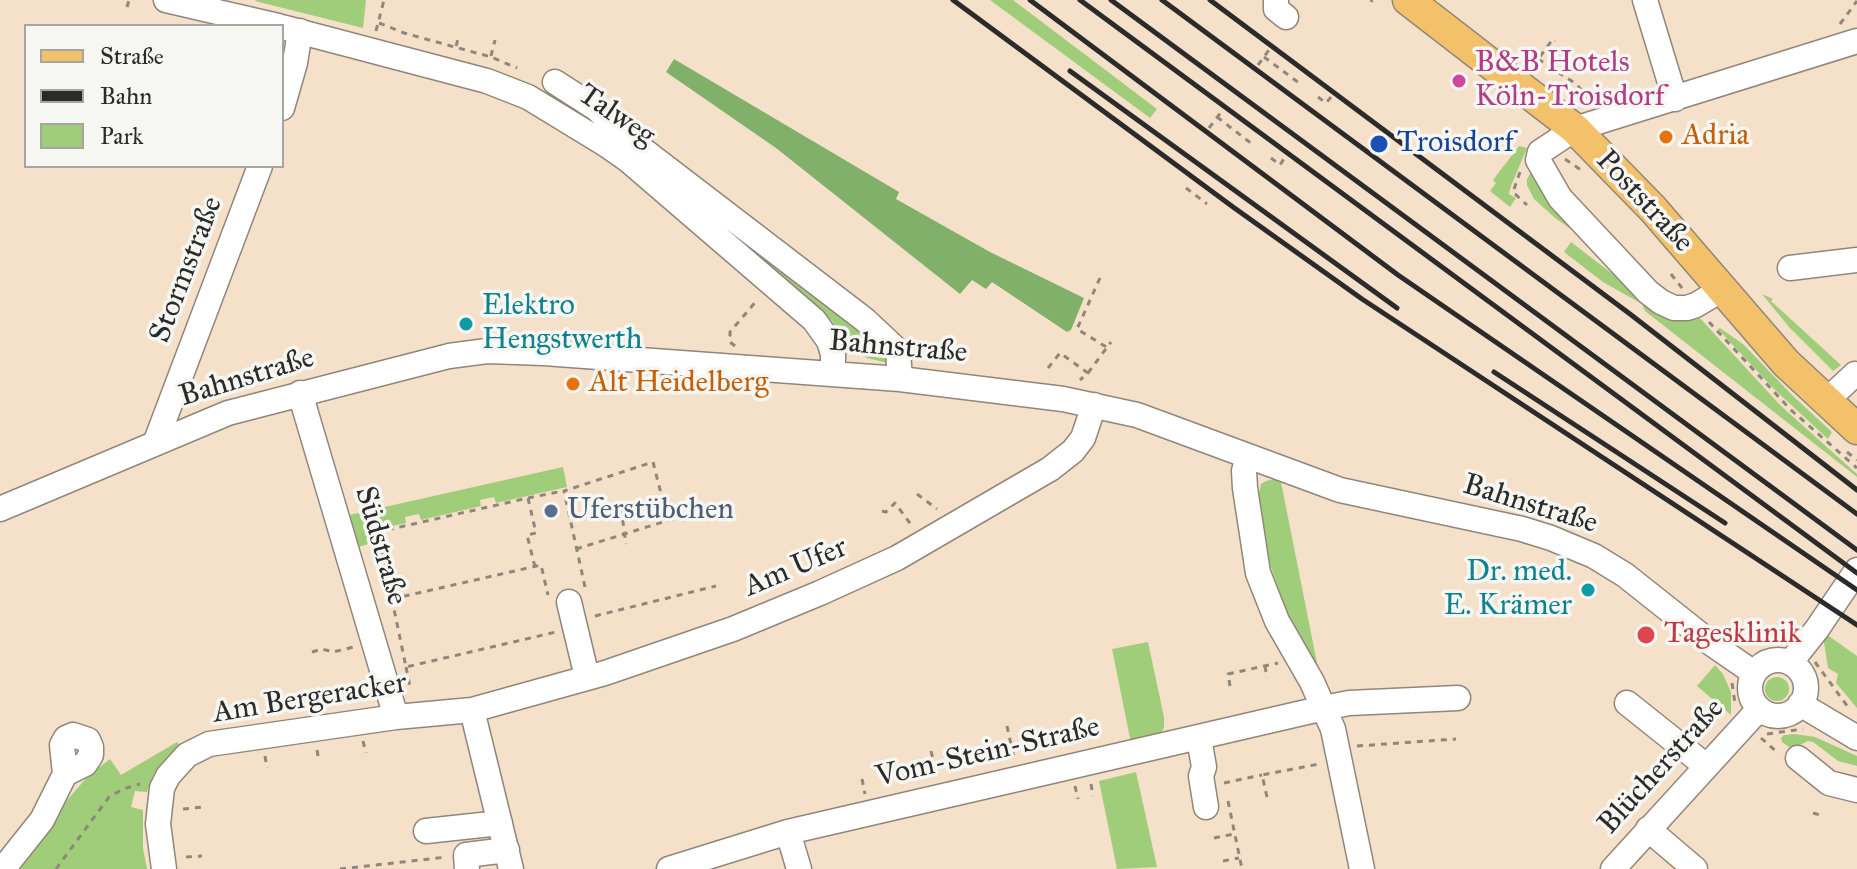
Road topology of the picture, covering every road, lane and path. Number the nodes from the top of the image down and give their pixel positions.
1 (129, 0) edge
2 (166, 0) edge
3 (384, 0) edge
4 (1408, 0) edge
5 (1645, 0) edge
6 (127, 7) dead end
7 (379, 23) junction
8 (270, 24) edge
9 (287, 28) edge
10 (375, 33) dead end
11 (459, 36) dead end
12 (495, 40) dead end
13 (1555, 41) dead end
14 (1857, 41) edge
15 (456, 46) junction
16 (1269, 50) dead end
17 (491, 57) junction
18 (1264, 57) junction
19 (1538, 59) junction
20 (1258, 65) dead end
21 (1531, 70) dead end
22 (555, 82) joint
23 (1299, 83) dead end
24 (1601, 92) dead end
25 (1318, 97) dead end
26 (1331, 97) dead end
27 (1675, 99) junction
28 (284, 101) edge
29 (1222, 111) dead end
30 (1217, 117) junction
31 (1209, 128) dead end
32 (1575, 129) junction
33 (1252, 144) dead end
34 (1285, 157) dead end
35 (1271, 158) dead end
36 (1564, 158) dead end
37 (259, 168) edge
38 (1580, 171) dead end
39 (1186, 188) dead end
40 (1207, 204) dead end
41 (1857, 260) edge
42 (1790, 268) dead end
43 (1671, 274) dead end
44 (1100, 278) dead end
45 (771, 284) junction
46 (1684, 290) dead end
47 (1721, 290) junction
48 (1704, 316) dead end
49 (730, 332) dead end
50 (1111, 342) dead end
51 (1108, 348) junction
52 (1048, 368) dead end
53 (1088, 373) junction
54 (833, 374) junction
55 (1855, 374) dead end
56 (900, 379) junction
57 (1072, 388) dead end
58 (300, 393) junction
59 (1825, 402) junction
60 (1094, 405) junction
61 (156, 441) junction
62 (1856, 449) edge
63 (1248, 456) junction
64 (1857, 468) edge
65 (564, 491) junction
66 (917, 494) dead end
67 (528, 498) junction
68 (621, 508) dead end
69 (0, 509) edge
70 (882, 511) dead end
71 (947, 515) dead end
72 (693, 518) dead end
73 (668, 521) junction
74 (624, 534) junction
75 (917, 534) dead end
76 (626, 544) dead end
77 (576, 549) junction
78 (535, 567) junction
79 (1857, 570) edge
80 (716, 586) dead end
81 (392, 599) junction
82 (567, 600) junction
83 (592, 617) dead end
84 (375, 644) junction
85 (312, 652) dead end
86 (1290, 661) dead end
87 (1790, 663) junction
88 (1265, 666) junction
89 (1754, 673) junction
90 (587, 677) junction
91 (1267, 678) dead end
92 (1230, 686) dead end
93 (1458, 698) dead end
94 (1627, 703) dead end
95 (1800, 704) junction
96 (1324, 708) junction
97 (1759, 709) junction
98 (472, 710) junction
99 (396, 717) junction
100 (1007, 726) dead end
101 (1199, 738) junction
102 (1857, 738) edge
103 (1456, 739) dead end
104 (931, 751) dead end
105 (1334, 754) junction
106 (1798, 758) dead end
107 (1706, 766) junction
108 (65, 774) dead end
109 (1262, 775) junction
110 (1018, 779) junction
111 (1090, 779) dead end
112 (1074, 783) dead end
113 (1224, 783) dead end
114 (164, 784) junction
115 (1857, 790) edge
116 (942, 796) junction
117 (1093, 796) dead end
118 (1267, 797) dead end
119 (1078, 799) dead end
120 (203, 807) dead end
121 (1206, 807) dead end
122 (183, 809) dead end
123 (1813, 813) dead end
124 (1820, 815) dead end
125 (500, 823) junction
126 (1648, 829) junction
127 (426, 831) dead end
128 (788, 832) junction
129 (1235, 834) dead end
130 (1214, 838) dead end
131 (202, 856) dead end
132 (186, 857) dead end
133 (1240, 858) dead end
134 (509, 859) edge
135 (1223, 861) dead end
136 (466, 862) edge
137 (3, 869) edge
138 (56, 869) edge
139 (164, 869) edge
140 (340, 869) edge
141 (669, 869) edge
142 (799, 869) edge
143 (1362, 869) edge
144 (1613, 869) edge
145 (1695, 869) edge

1 - 6 path
2 - 8 street, Talweg
3 - 7 path
4 - 32 main road, Poststraße
5 - 27 street
7 - 10 path
7 - 15 path
9 - 28 street
9 - 45 street, Talweg
11 - 15 path
12 - 17 path
13 - 19 path
14 - 27 street
15 - 17 path
16 - 18 path
17 - 22 path
18 - 20 path
18 - 23 path
19 - 21 path
19 - 24 path
22 - 56 street, Talweg
25 - 26 path
27 - 32 street
29 - 30 path
30 - 31 path
30 - 33 path
32 - 47 main road, Poststraße
32 - 47 street
34 - 35 path
36 - 38 path
37 - 61 street, Stormstraße
39 - 40 path
41 - 42 street
43 - 46 path
44 - 51 path
45 - 49 path
45 - 54 street, Talweg
47 - 59 main road, Poststraße
48 - 64 path
50 - 51 path
51 - 53 path
52 - 53 path
53 - 57 path
54 - 56 street, Bahnstraße
54 - 58 street, Bahnstraße
55 - 59 street
56 - 60 street, Bahnstraße
58 - 61 street, Bahnstraße
58 - 84 street, Südstraße
59 - 62 main road, Poststraße
60 - 63 street, Bahnstraße
60 - 90 street, Am Ufer
61 - 69 street, Bahnstraße
63 - 89 street, Bahnstraße
63 - 96 street
65 - 67 path
65 - 73 path
65 - 77 path
66 - 71 path
67 - 78 path
67 - 81 path
68 - 74 path
70 - 75 path
72 - 73 path
73 - 74 path
74 - 76 path
74 - 77 path
77 - 82 path
78 - 81 path
78 - 82 path
79 - 87 street
80 - 83 path
81 - 82 path
82 - 90 street
84 - 85 path
84 - 99 street, Südstraße
86 - 88 path
87 - 89 street
87 - 95 street
88 - 91 path
88 - 92 path
89 - 97 street
90 - 98 street, Am Ufer
93 - 96 street, Vom-Stein-Straße
94 - 107 street
95 - 97 street
95 - 102 street
96 - 101 street, Vom-Stein-Straße
96 - 105 street
97 - 107 street, Blücherstraße
98 - 99 street, Am Bergeracker
98 - 125 street
99 - 114 street, Am Bergeracker
100 - 110 path
101 - 110 street, Vom-Stein-Straße
101 - 121 street
103 - 105 path
104 - 116 path
105 - 109 path
105 - 143 street
106 - 115 street
107 - 126 street, Blücherstraße
108 - 137 street
109 - 113 path
109 - 118 path
110 - 116 street, Vom-Stein-Straße
111 - 117 path
112 - 119 path
114 - 138 path
114 - 139 street
116 - 128 street, Vom-Stein-Straße
120 - 122 path
123 - 124 path
125 - 127 street
125 - 134 street
126 - 144 street, Blücherstraße
126 - 145 street
128 - 141 street, Vom-Stein-Straße
128 - 142 street
129 - 130 path
131 - 132 path
133 - 135 path
134 - 136 street
136 - 140 path

